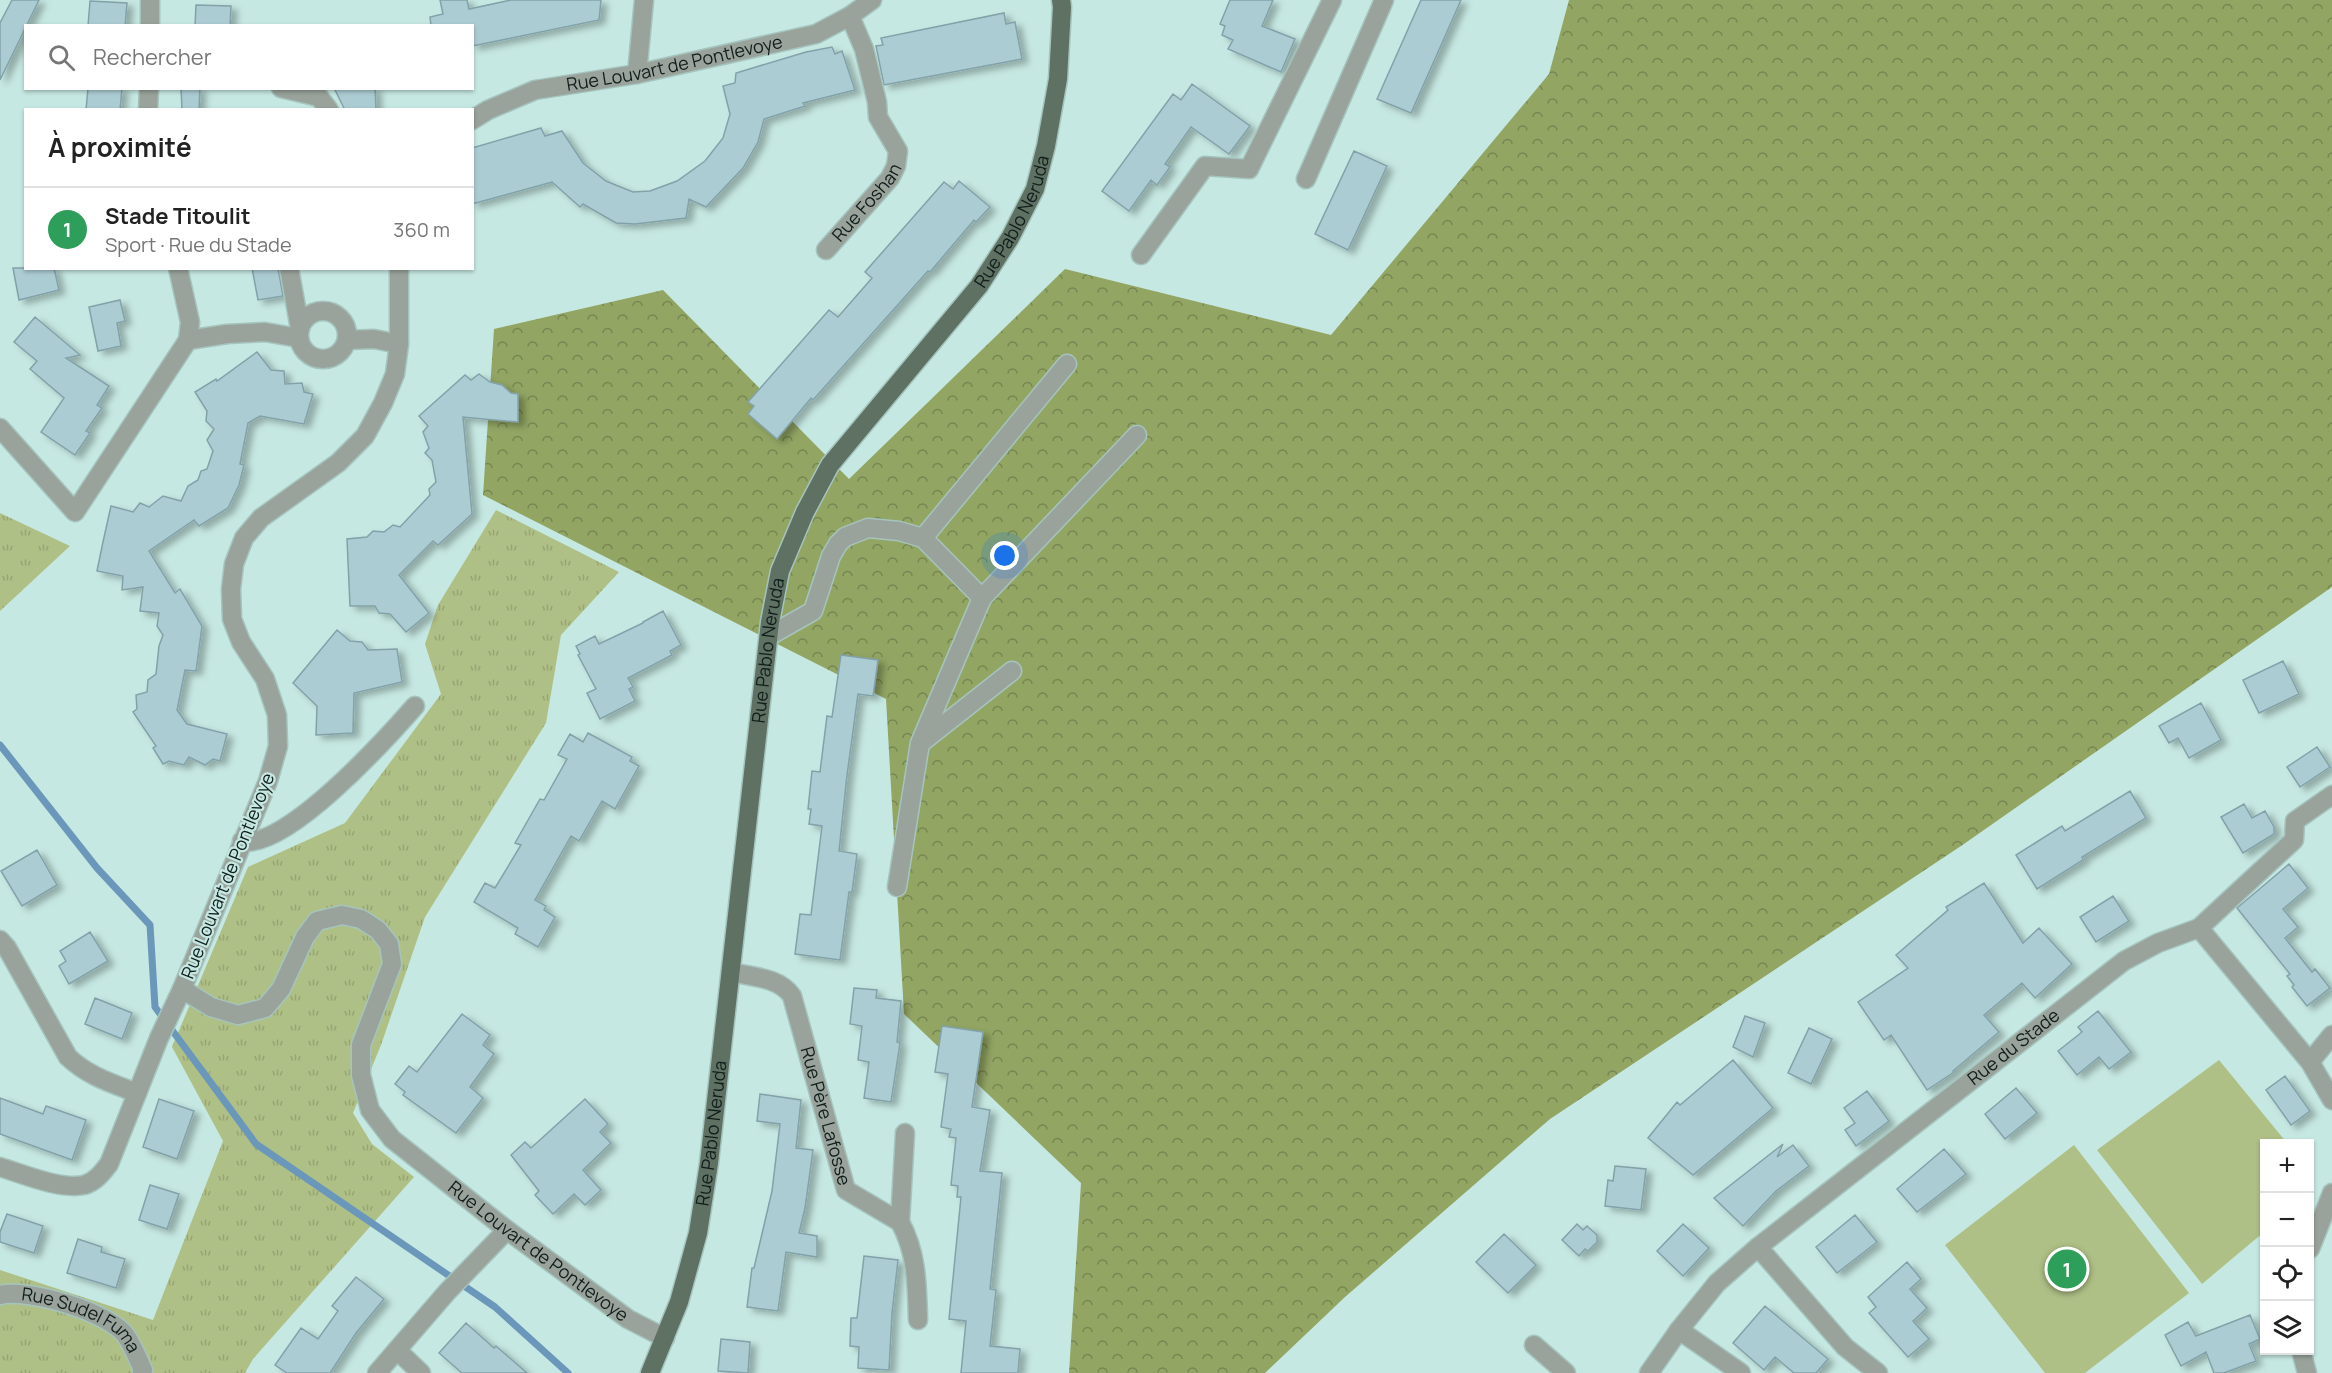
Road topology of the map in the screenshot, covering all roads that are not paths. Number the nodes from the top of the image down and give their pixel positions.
1 (150, 0) edge
2 (644, 0) edge
3 (872, 0) edge
4 (1061, 0) edge
5 (1332, 0) edge
6 (1384, 0) edge
7 (850, 16) junction
8 (150, 24) edge
9 (637, 74) junction
10 (149, 90) edge
11 (289, 90) edge
12 (148, 108) edge
13 (327, 108) edge
14 (474, 119) edge
15 (1306, 179) dead end
16 (826, 250) dead end
17 (1141, 255) dead end
18 (178, 270) edge
19 (289, 270) edge
20 (399, 270) edge
21 (300, 333) junction
22 (188, 340) junction
23 (347, 340) junction
24 (399, 344) junction
25 (1067, 364) dead end
26 (0, 428) edge
27 (1137, 435) dead end
28 (923, 538) junction
29 (982, 598) junction
30 (769, 636) junction
31 (1012, 671) dead end
32 (416, 706) dead end
33 (920, 743) junction
34 (2332, 795) edge
35 (242, 842) junction
36 (897, 887) dead end
37 (2199, 928) junction
38 (0, 940) edge
39 (731, 972) junction
40 (182, 989) junction
41 (2332, 1035) edge
42 (2310, 1062) junction
43 (136, 1093) junction
44 (2332, 1100) edge
45 (905, 1133) dead end
46 (0, 1167) edge
47 (2332, 1193) edge
48 (900, 1222) junction
49 (507, 1230) junction
50 (1758, 1247) junction
51 (2311, 1247) edge
52 (0, 1294) edge
53 (918, 1320) dead end
54 (1679, 1330) junction
55 (665, 1338) junction
56 (1534, 1345) dead end
57 (397, 1350) junction
58 (2302, 1355) edge
59 (142, 1373) edge
60 (377, 1373) edge
61 (422, 1373) edge
62 (650, 1373) edge
63 (1566, 1373) edge
64 (1649, 1373) edge
65 (1741, 1373) edge
66 (1878, 1373) edge
67 (2307, 1373) edge

1 - 8 street
2 - 9 street
3 - 7 street, Rue Louvart de Pontlevoye
4 - 30 main road, Rue Pablo Neruda
5 - 17 street
6 - 15 street
7 - 9 street, Rue Louvart de Pontlevoye
7 - 16 street, Rue Foshan
9 - 14 street, Rue Louvart de Pontlevoye
10 - 12 street
11 - 13 street
18 - 22 street
19 - 21 street
20 - 24 street, Rue Louvart de Pontlevoye
21 - 22 street
21 - 23 street
21 - 23 street
22 - 26 street
23 - 24 street
24 - 35 street, Rue Louvart de Pontlevoye
25 - 28 street
27 - 29 street
28 - 29 street
28 - 30 street
29 - 33 street
30 - 39 main road, Rue Pablo Neruda
31 - 33 street
32 - 35 street
33 - 36 street
34 - 37 street
35 - 40 street, Rue Louvart de Pontlevoye
37 - 42 street
37 - 50 street, Rue du Stade
38 - 43 street
39 - 48 street, Rue Père Lafosse
39 - 55 main road, Rue Pablo Neruda
40 - 43 street
40 - 49 street, Rue Louvart de Pontlevoye
41 - 42 street
42 - 44 street
43 - 46 street
45 - 48 street
47 - 51 street
48 - 53 street
49 - 55 street, Rue Louvart de Pontlevoye
49 - 57 street
50 - 54 street, Rue du Stade
50 - 66 street
52 - 59 street, Rue Sudel Fuma
54 - 64 street, Rue du Stade
54 - 65 street
55 - 62 main road, Rue Pablo Neruda
56 - 63 street
57 - 60 street
57 - 61 street
58 - 67 street

